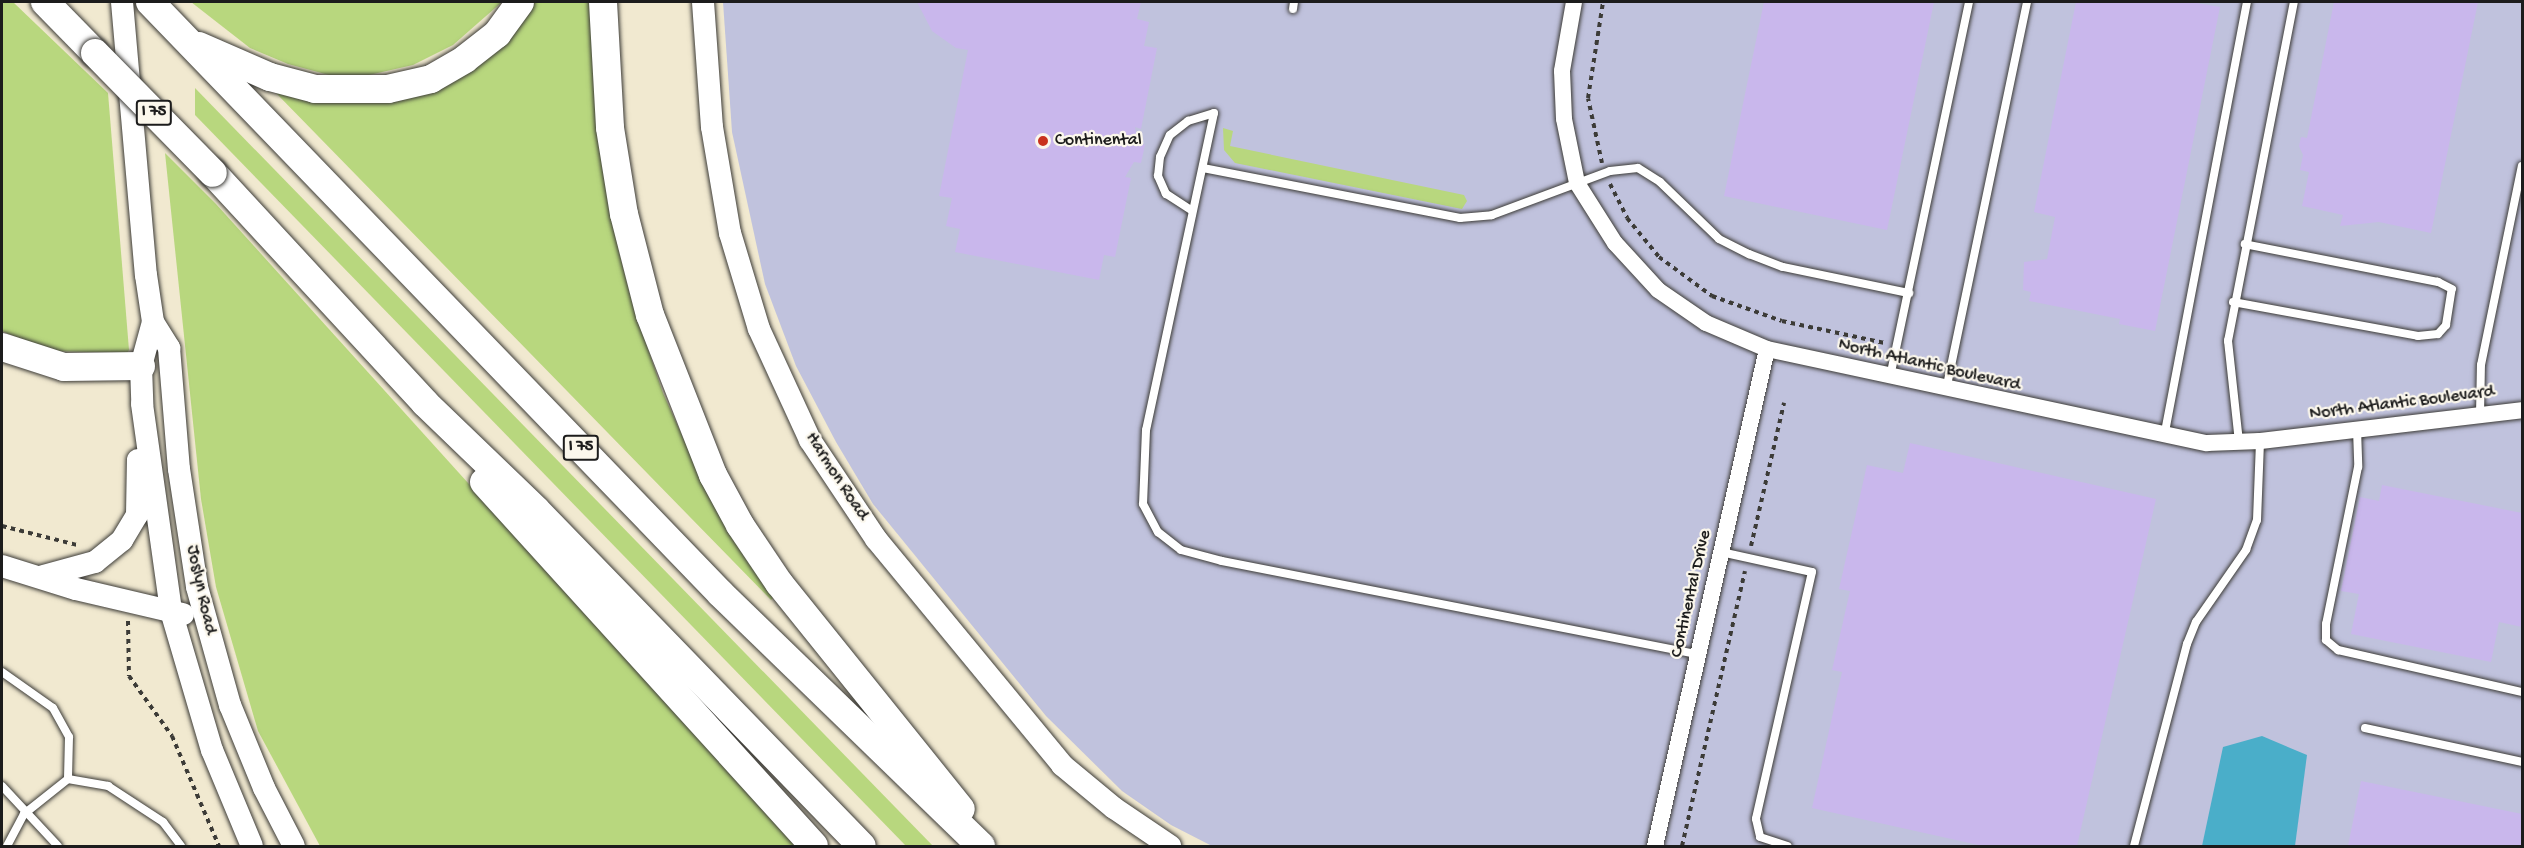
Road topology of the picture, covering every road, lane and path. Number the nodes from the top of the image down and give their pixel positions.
1 (45, 2) edge
2 (122, 2) edge
3 (150, 2) edge
4 (520, 2) edge
5 (603, 2) edge
6 (703, 2) edge
7 (1574, 2) edge
8 (1968, 2) edge
9 (2027, 2) edge
10 (2247, 2) edge
11 (2294, 2) edge
12 (183, 36) junction
13 (2523, 166) edge
14 (1203, 168) junction
15 (1577, 183) junction
16 (1191, 210) junction
17 (2245, 244) junction
18 (1909, 293) junction
19 (2233, 302) junction
20 (153, 322) junction
21 (2, 346) edge
22 (1767, 349) junction
23 (141, 366) junction
24 (1890, 377) junction
25 (1946, 390) junction
26 (425, 403) junction
27 (142, 404) junction
28 (1784, 404) dead end
29 (2523, 410) edge
30 (2480, 415) junction
31 (2356, 429) junction
32 (2164, 437) junction
33 (2260, 441) junction
34 (2239, 443) junction
35 (2, 526) edge
36 (85, 547) dead end
37 (1721, 552) junction
38 (1748, 558) junction
39 (2, 566) edge
40 (43, 576) junction
41 (171, 612) junction
42 (205, 619) junction
43 (128, 621) dead end
44 (1698, 654) junction
45 (2, 672) edge
46 (2523, 692) edge
47 (2365, 728) dead end
48 (2523, 762) edge
49 (68, 779) junction
50 (2, 786) edge
51 (24, 814) junction
52 (1760, 837) junction
53 (7, 846) edge
54 (58, 846) edge
55 (181, 846) edge
56 (219, 846) edge
57 (252, 846) edge
58 (294, 846) edge
59 (814, 846) edge
60 (862, 846) edge
61 (980, 846) edge
62 (1170, 846) edge
63 (1654, 846) edge
64 (1682, 846) edge
65 (1754, 846) edge
66 (1788, 846) edge
67 (2134, 846) edge

1 - 26 highway, I 75, bridge
2 - 20 main road, Joslyn Road
3 - 12 highway, I 75
4 - 12 highway
5 - 61 highway
6 - 62 main road, Harmon Road
7 - 15 street, North Atlantic Boulevard
8 - 18 lane
9 - 25 lane
10 - 32 lane
11 - 17 lane
12 - 61 highway, I 75
13 - 30 lane
14 - 15 lane
14 - 16 lane
14 - 16 lane
15 - 18 lane
15 - 22 street, North Atlantic Boulevard
16 - 44 lane
17 - 19 lane
17 - 19 lane
18 - 24 lane
19 - 34 lane
20 - 23 main road, Joslyn Road
20 - 42 main road, Joslyn Road
21 - 23 highway
22 - 24 street, North Atlantic Boulevard
22 - 37 street, Continental Drive
23 - 27 main road, Joslyn Road
24 - 25 street, North Atlantic Boulevard
25 - 32 street, North Atlantic Boulevard
26 - 59 highway
26 - 60 highway, I 75
27 - 40 main road
27 - 41 main road, Joslyn Road
28 - 38 path
29 - 30 street, North Atlantic Boulevard
30 - 31 street, North Atlantic Boulevard
31 - 33 street, North Atlantic Boulevard
31 - 46 lane
32 - 34 street, North Atlantic Boulevard
33 - 34 street, North Atlantic Boulevard
33 - 67 lane
35 - 36 path
37 - 38 lane
37 - 44 street, Continental Drive
38 - 52 lane
38 - 64 path
39 - 40 main road
40 - 41 main road
41 - 42 main road
41 - 57 main road, Joslyn Road
42 - 58 main road, Joslyn Road
43 - 56 path
44 - 63 street, Continental Drive
45 - 49 lane
47 - 48 lane
49 - 51 lane
49 - 55 lane
50 - 51 lane
51 - 53 lane
51 - 54 lane
52 - 65 lane
52 - 66 lane

